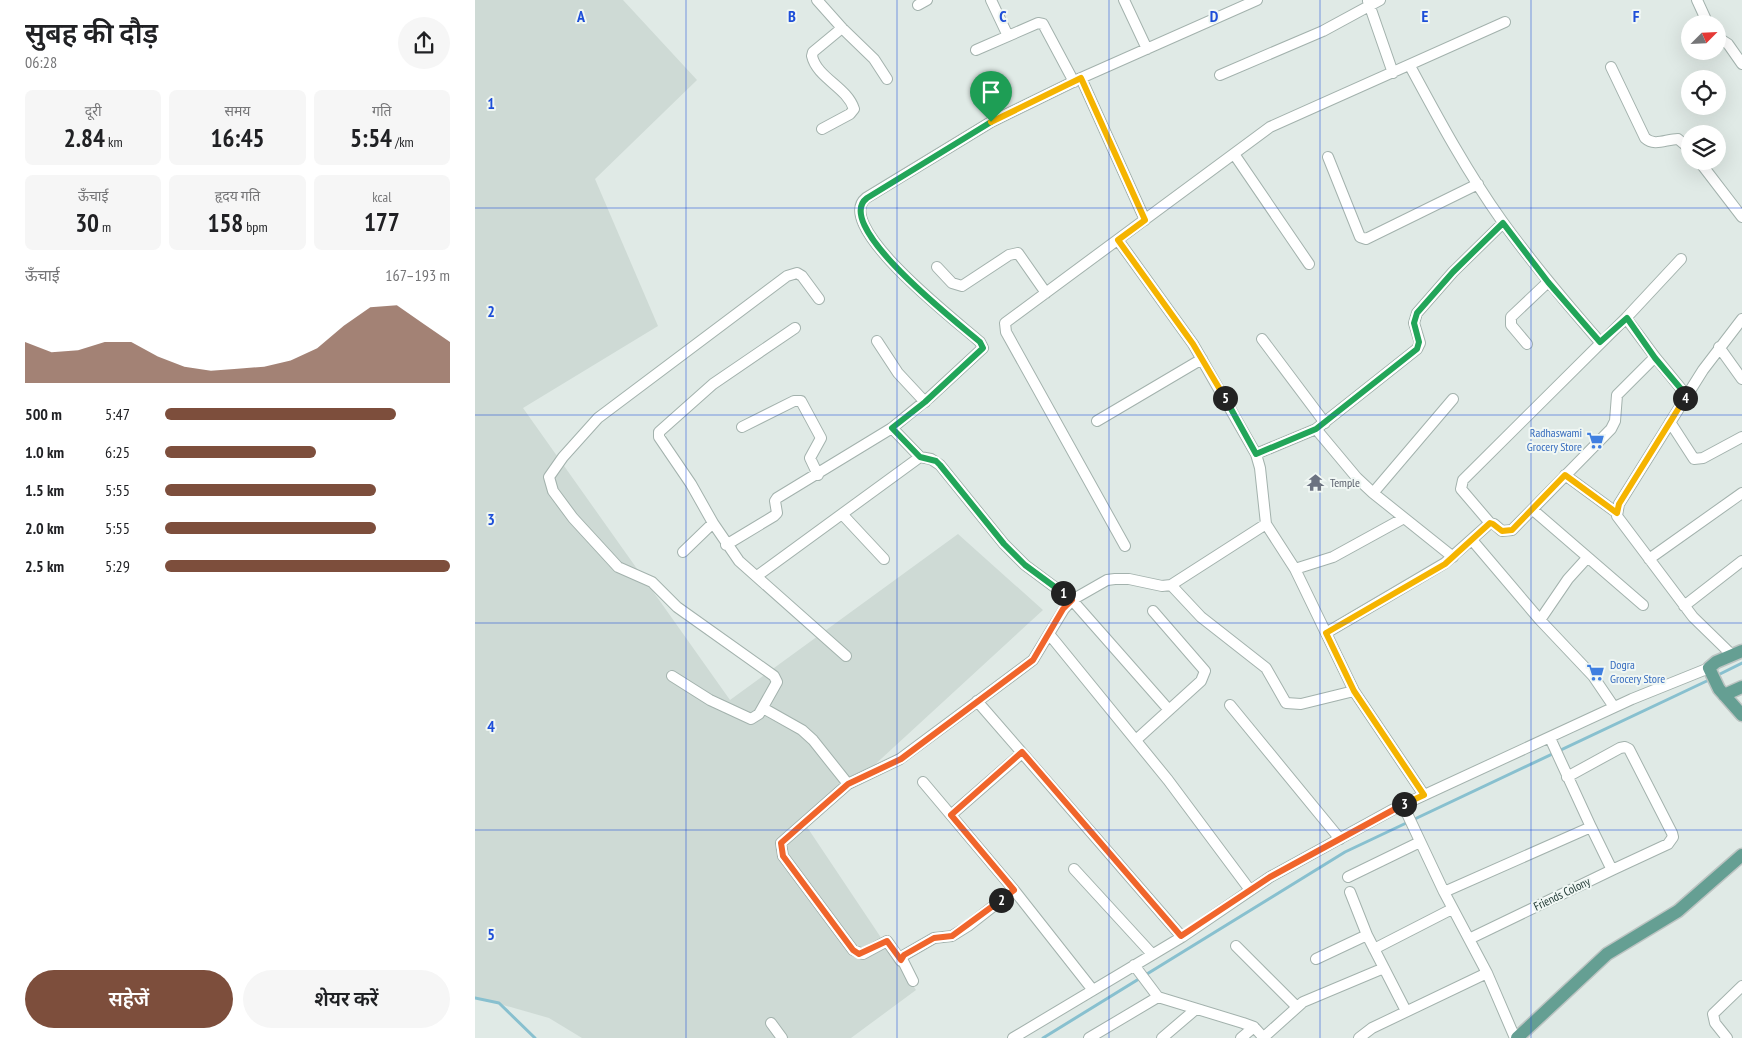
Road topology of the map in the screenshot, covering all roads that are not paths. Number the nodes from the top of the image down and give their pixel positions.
1 (817, 0) edge
2 (991, 0) edge
3 (1124, 0) edge
4 (1257, 0) edge
5 (1380, 0) edge
6 (1697, 0) edge
7 (1369, 3) edge
8 (1704, 15) edge
9 (1505, 22) dead end
10 (841, 28) junction
11 (1007, 36) junction
12 (1726, 43) edge
13 (1147, 49) junction
14 (976, 50) dead end
15 (1742, 64) edge
16 (1410, 66) junction
17 (1611, 67) dead end
18 (1393, 73) junction
19 (1220, 75) dead end
20 (887, 79) dead end
21 (1077, 80) junction
22 (822, 129) dead end
23 (1681, 142) edge
24 (1233, 154) junction
25 (1328, 157) dead end
26 (1706, 170) edge
27 (1477, 184) junction
28 (1742, 217) edge
29 (1145, 220) junction
30 (1503, 223) junction
31 (1118, 240) junction
32 (1681, 259) dead end
33 (1309, 264) dead end
34 (937, 267) dead end
35 (1548, 282) junction
36 (1046, 293) junction
37 (819, 299) dead end
38 (1627, 318) junction
39 (1742, 318) edge
40 (795, 328) dead end
41 (1262, 339) dead end
42 (877, 341) dead end
43 (1600, 342) junction
44 (1527, 344) dead end
45 (1719, 347) junction
46 (1655, 358) junction
47 (1202, 359) junction
48 (1742, 379) edge
49 (1687, 396) junction
50 (1453, 399) dead end
51 (925, 402) junction
52 (1097, 421) dead end
53 (1670, 422) junction
54 (1320, 426) junction
55 (742, 427) dead end
56 (892, 428) junction
57 (1742, 437) edge
58 (1256, 454) junction
59 (920, 457) junction
60 (818, 475) junction
61 (1565, 475) junction
62 (1373, 493) junction
63 (1742, 493) edge
64 (1533, 510) junction
65 (1617, 513) junction
66 (842, 514) junction
67 (1404, 518) junction
68 (713, 523) junction
69 (1490, 523) junction
70 (1266, 524) junction
71 (1472, 540) junction
72 (726, 545) junction
73 (1125, 546) dead end
74 (683, 552) dead end
75 (1453, 557) junction
76 (1587, 558) junction
77 (884, 559) dead end
78 (1649, 559) junction
79 (1742, 561) edge
80 (1295, 569) junction
81 (757, 576) junction
82 (1171, 585) junction
83 (1072, 600) junction
84 (1643, 605) dead end
85 (1685, 606) junction
86 (1153, 611) dead end
87 (1540, 620) junction
88 (1326, 633) junction
89 (1049, 634) junction
90 (1737, 653) edge
91 (846, 656) dead end
92 (1709, 671) junction
93 (672, 676) dead end
94 (1742, 687) edge
95 (1354, 691) junction
96 (1722, 692) junction
97 (977, 701) junction
98 (1230, 705) dead end
99 (1615, 707) junction
100 (763, 708) junction
101 (1169, 710) junction
102 (1742, 715) edge
103 (1136, 740) junction
104 (1554, 748) junction
105 (1022, 752) junction
106 (1567, 777) junction
107 (923, 782) dead end
108 (848, 784) junction
109 (1424, 795) junction
110 (1403, 805) junction
111 (951, 815) junction
112 (1591, 827) junction
113 (1340, 839) junction
114 (1420, 842) junction
115 (1742, 855) edge
116 (1074, 869) dead end
117 (1612, 870) junction
118 (1348, 877) dead end
119 (1014, 890) junction
120 (1249, 890) junction
121 (1350, 892) dead end
122 (1444, 892) junction
123 (1453, 908) junction
124 (1367, 935) junction
125 (1181, 936) junction
126 (1469, 939) junction
127 (1236, 946) dead end
128 (1374, 948) junction
129 (1152, 954) junction
130 (1316, 959) dead end
131 (901, 960) junction
132 (1134, 965) junction
133 (1384, 968) junction
134 (1487, 973) junction
135 (913, 981) dead end
136 (1742, 986) edge
137 (1092, 989) junction
138 (1158, 997) junction
139 (1297, 1007) junction
140 (1196, 1008) junction
141 (1406, 1012) junction
142 (771, 1023) dead end
143 (1254, 1027) junction
144 (782, 1038) edge
145 (1013, 1038) edge
146 (1089, 1038) edge
147 (1162, 1038) edge
148 (1241, 1038) edge
149 (1264, 1038) edge
150 (1359, 1038) edge
151 (1516, 1038) edge
152 (1727, 1038) edge

1 - 10 street
2 - 11 street
3 - 13 street
4 - 13 street
5 - 7 street
6 - 8 street
7 - 18 street
7 - 19 street
9 - 16 street
10 - 20 street
10 - 22 street
11 - 14 street
11 - 21 street
12 - 15 street
13 - 21 street
16 - 18 street
16 - 27 street
17 - 23 street
18 - 24 street
21 - 29 street
21 - 51 street
24 - 29 street
24 - 33 street
25 - 27 street
26 - 28 street
27 - 30 street
29 - 31 street
30 - 35 street
30 - 54 street
31 - 36 street
31 - 47 street
32 - 38 street
34 - 36 street
35 - 43 street
35 - 44 street
36 - 73 street
37 - 100 street
38 - 43 street
38 - 46 street
39 - 45 street
40 - 68 street
41 - 54 street
42 - 51 street
43 - 69 street
45 - 48 street
45 - 49 street
46 - 49 street
46 - 61 street
47 - 52 street
47 - 58 street
49 - 53 street
50 - 62 street
51 - 56 street
53 - 57 street
53 - 65 street
54 - 58 street
54 - 62 street
55 - 60 street
56 - 59 street
56 - 60 street
58 - 70 street
59 - 66 street
59 - 83 street
60 - 72 street
61 - 64 street
61 - 65 street
62 - 67 street
63 - 78 street
64 - 69 street
64 - 76 street
65 - 78 street
66 - 77 street
66 - 81 street
67 - 75 street
67 - 80 street
68 - 72 street
68 - 74 street
69 - 71 street
70 - 80 street
70 - 82 street
71 - 75 street
71 - 87 street
72 - 81 street
75 - 88 street
76 - 84 street
76 - 87 street
78 - 85 street
79 - 85 street
80 - 88 street
81 - 91 street
82 - 83 street
82 - 95 street
83 - 89 street
83 - 101 street
85 - 90 street
86 - 101 street
87 - 99 street
88 - 95 street
89 - 97 street
89 - 103 street
90 - 92 main road
92 - 96 main road
92 - 99 street
93 - 100 street
94 - 96 main road
95 - 109 street
96 - 102 main road
97 - 105 street
97 - 108 street
98 - 113 street
99 - 104 street
100 - 108 street
101 - 103 street
103 - 120 street
104 - 106 street
104 - 109 street
105 - 111 street
105 - 125 street
106 - 112 street
106 - 117 street, Friends Colony
107 - 111 street
108 - 131 street
109 - 110 street
110 - 113 street
110 - 114 street
111 - 119 street
112 - 117 street
112 - 122 street
113 - 120 street
114 - 118 street
114 - 122 street
115 - 151 main road
116 - 129 street
117 - 126 street, Friends Colony
119 - 131 street
119 - 137 street
120 - 125 street
121 - 124 street
122 - 123 street
123 - 126 street
123 - 128 street
124 - 128 street
124 - 130 street
125 - 129 street
126 - 134 street
127 - 139 street
128 - 133 street
129 - 132 street
131 - 135 street
132 - 137 street
132 - 138 street
133 - 139 street
133 - 141 street
134 - 141 street
134 - 151 street
136 - 152 street
137 - 145 street
138 - 140 street
138 - 146 street
139 - 149 street
140 - 143 street
140 - 147 street
141 - 150 street
142 - 144 street
143 - 148 street
143 - 149 street

